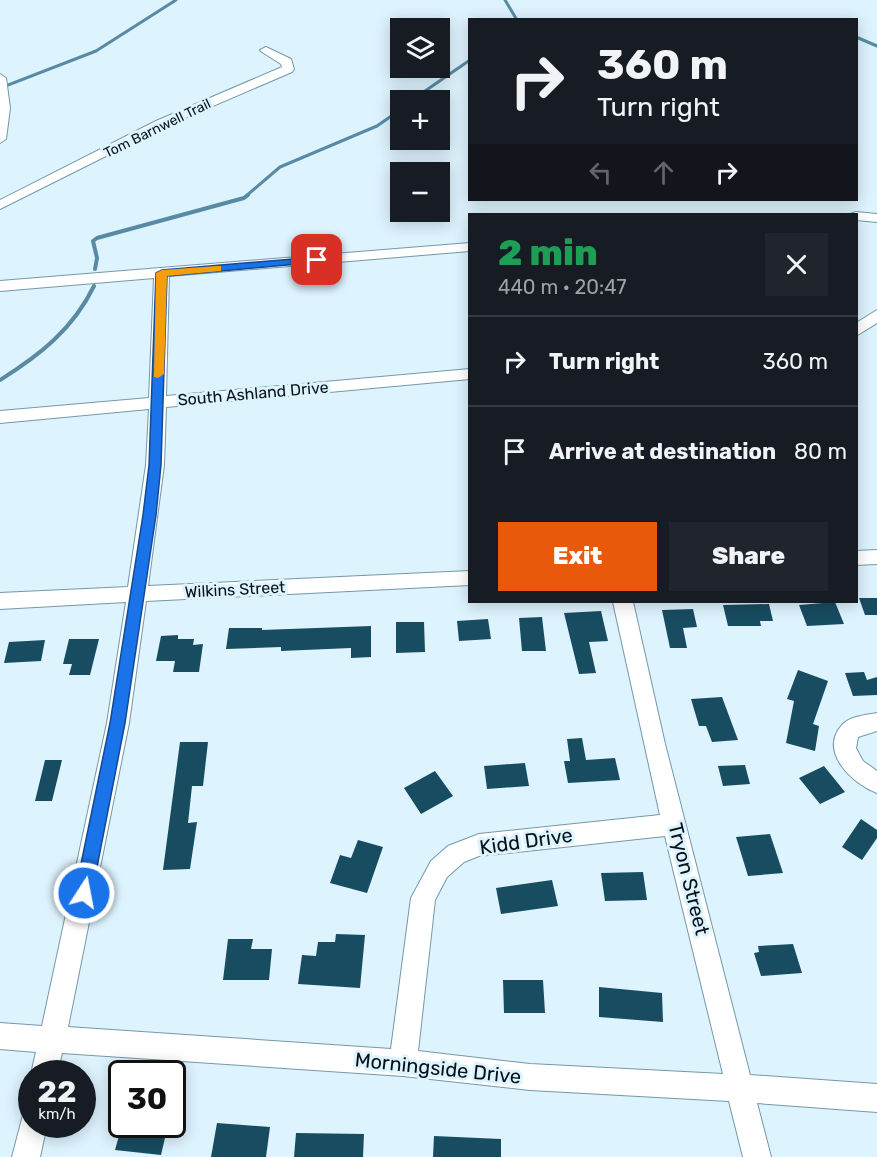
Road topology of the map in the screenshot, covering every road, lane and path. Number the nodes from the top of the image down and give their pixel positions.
1 (266, 50) dead end
2 (0, 78) edge
3 (0, 139) edge
4 (0, 205) edge
5 (858, 216) edge
6 (877, 218) edge
7 (468, 247) edge
8 (162, 273) junction
9 (0, 286) edge
10 (877, 315) edge
11 (858, 329) edge
12 (468, 374) edge
13 (157, 402) junction
14 (0, 417) edge
15 (877, 557) edge
16 (858, 558) edge
17 (468, 578) edge
18 (136, 594) junction
19 (0, 601) edge
20 (623, 603) edge
21 (877, 722) edge
22 (877, 783) edge
23 (675, 824) junction
24 (0, 1036) edge
25 (51, 1040) junction
26 (47, 1060) edge
27 (403, 1063) junction
28 (740, 1088) junction
29 (877, 1098) edge
30 (30, 1138) edge
31 (26, 1157) edge
32 (757, 1157) edge

1 - 4 street, Tom Barnwell Trail
2 - 3 street
5 - 6 street
7 - 8 street
8 - 9 street
8 - 13 street
10 - 11 street
12 - 13 street, South Ashland Drive
13 - 14 street, South Ashland Drive
13 - 18 street
15 - 16 street
17 - 18 street, Wilkins Street
18 - 19 street, Wilkins Street
18 - 25 street
20 - 23 street, Tryon Street
21 - 22 street
23 - 27 street, Kidd Drive
23 - 28 street, Tryon Street
24 - 25 street, Morningside Drive
25 - 26 street
25 - 27 street, Morningside Drive
27 - 28 street, Morningside Drive
28 - 29 street, Morningside Drive
28 - 32 street, Tryon Street
30 - 31 street

